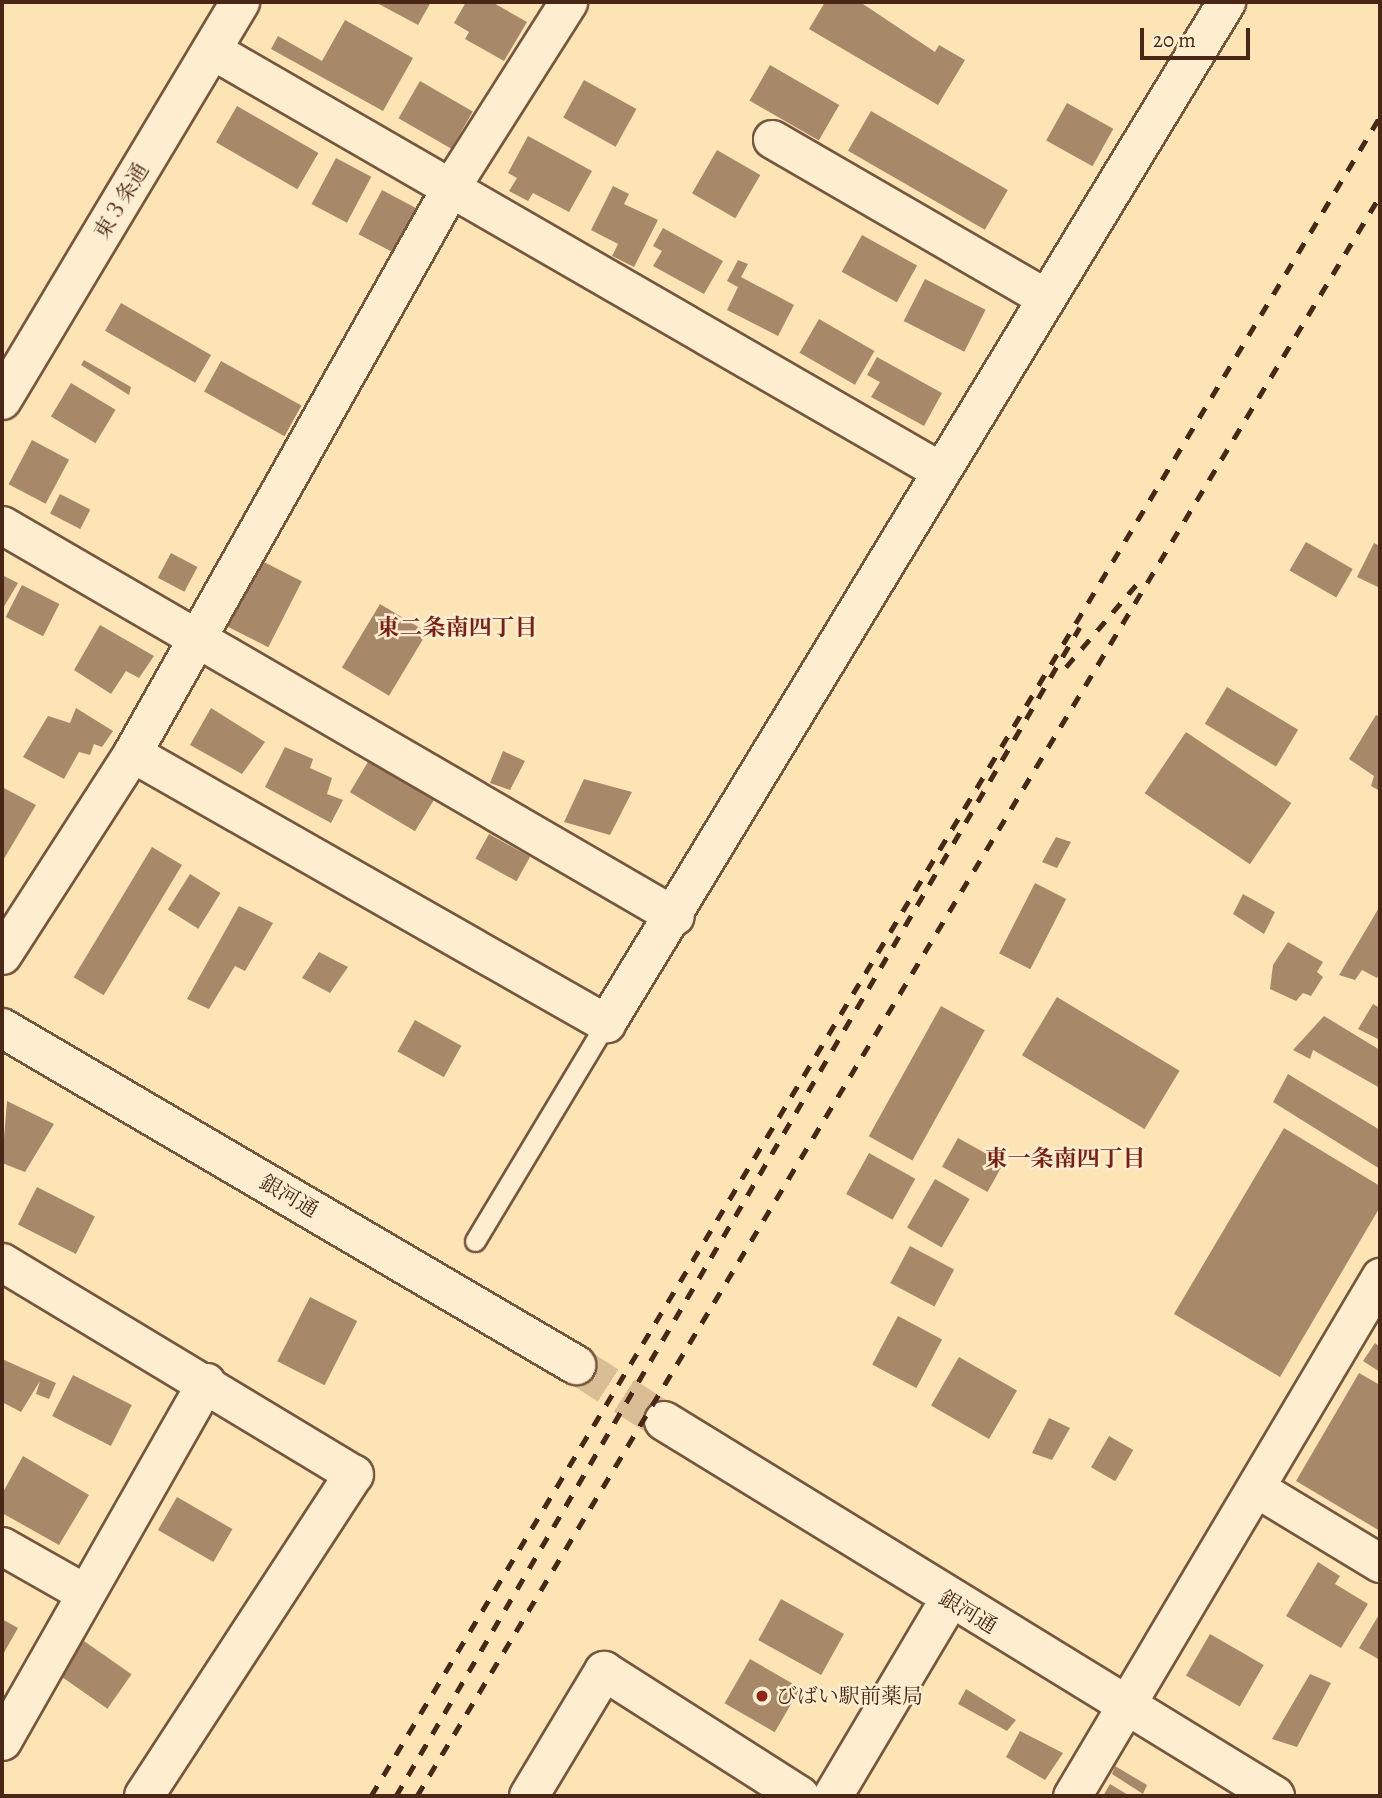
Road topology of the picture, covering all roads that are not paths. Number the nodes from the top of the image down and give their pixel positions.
1 (240, 2) edge
2 (568, 2) edge
3 (1226, 2) edge
4 (212, 50) junction
5 (772, 139) dead end
6 (452, 185) junction
7 (1045, 297) junction
8 (2, 400) edge
9 (939, 470) junction
10 (2, 525) edge
11 (194, 635) junction
12 (132, 753) junction
13 (675, 916) junction
14 (2, 955) edge
15 (606, 1023) junction
16 (2, 1028) edge
17 (475, 1241) dead end
18 (2, 1262) edge
19 (1380, 1277) edge
20 (576, 1365) tunnel mouth
21 (206, 1382) junction
22 (664, 1421) tunnel mouth
23 (354, 1475) joint
24 (1256, 1488) junction
25 (2, 1546) edge
26 (1380, 1563) edge
27 (83, 1592) junction
28 (949, 1601) junction
29 (1127, 1706) junction
30 (2, 1741) edge
31 (144, 1796) edge
32 (529, 1796) edge
33 (800, 1796) edge
34 (833, 1796) edge
35 (1072, 1796) edge
36 (1275, 1796) edge

1 - 4 street, 東３条通
2 - 6 street
3 - 7 street
4 - 6 street
4 - 8 street, 東３条通
5 - 7 street
6 - 9 street
6 - 11 street
7 - 9 street
9 - 13 street
10 - 11 street
11 - 12 street
11 - 13 street
12 - 14 street
12 - 15 street
13 - 15 street
15 - 17 lane
16 - 20 street, 銀河通
18 - 21 street
19 - 24 street
21 - 23 street
21 - 27 street
22 - 28 street, 銀河通
23 - 31 street
24 - 26 street
24 - 29 street
25 - 27 street
27 - 30 street
28 - 29 street, 銀河通
28 - 34 street
29 - 35 street
29 - 36 street, 銀河通
32 - 33 street

